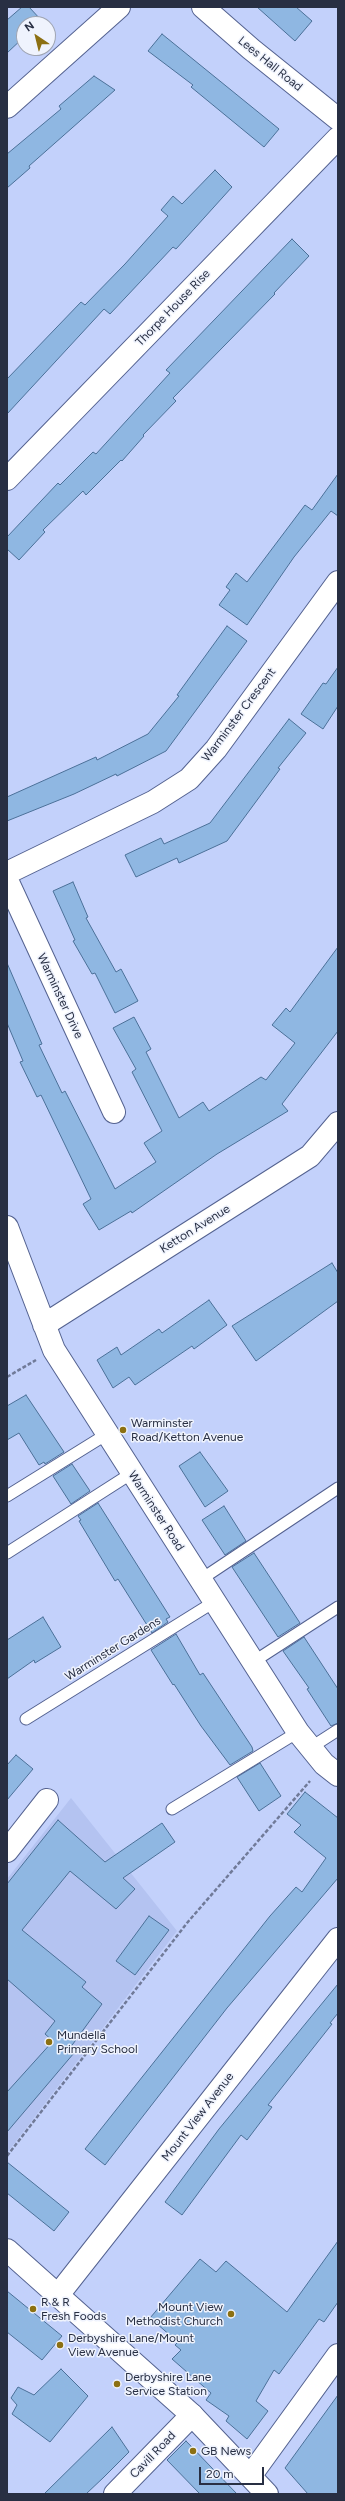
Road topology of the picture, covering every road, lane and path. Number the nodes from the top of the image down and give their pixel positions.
1 (120, 7) edge
2 (203, 7) edge
3 (7, 107) edge
4 (338, 119) edge
5 (338, 138) edge
6 (7, 479) edge
7 (338, 582) edge
8 (7, 873) edge
9 (7, 880) edge
10 (114, 1112) dead end
11 (338, 1123) edge
12 (8, 1234) edge
13 (44, 1325) junction
14 (54, 1350) junction
15 (7, 1377) edge
16 (107, 1434) junction
17 (132, 1473) junction
18 (338, 1488) edge
19 (7, 1496) edge
20 (7, 1553) edge
21 (200, 1580) junction
22 (214, 1602) junction
23 (338, 1607) edge
24 (253, 1662) junction
25 (26, 1719) dead end
26 (338, 1730) edge
27 (304, 1740) junction
28 (331, 1769) edge
29 (47, 1800) dead end
30 (172, 1809) dead end
31 (7, 1851) edge
32 (338, 1939) edge
33 (7, 2156) edge
34 (7, 2250) edge
35 (58, 2294) junction
36 (338, 2355) edge
37 (192, 2415) junction
38 (251, 2476) junction
39 (115, 2494) edge
40 (267, 2494) edge

1 - 3 street
2 - 4 street, Lees Hall Road
5 - 6 street, Thorpe House Rise
7 - 8 street, Warminster Crescent
9 - 10 street, Warminster Drive
11 - 13 street, Ketton Avenue
12 - 13 street, Warminster Road
13 - 14 street, Warminster Road
14 - 15 path
14 - 16 street, Warminster Road
16 - 17 street, Warminster Road
16 - 19 lane
17 - 20 lane
17 - 21 street, Warminster Road
18 - 21 lane
21 - 22 street, Warminster Road
22 - 24 street, Warminster Road
22 - 25 lane, Warminster Gardens
23 - 24 lane
24 - 27 street, Warminster Road
26 - 27 lane
27 - 28 street, Warminster Road
27 - 30 lane
28 - 33 path
29 - 31 street
32 - 35 street, Mount View Avenue
34 - 35 street
35 - 37 street
36 - 38 street
37 - 38 street
37 - 39 street, Cavill Road
38 - 40 street

